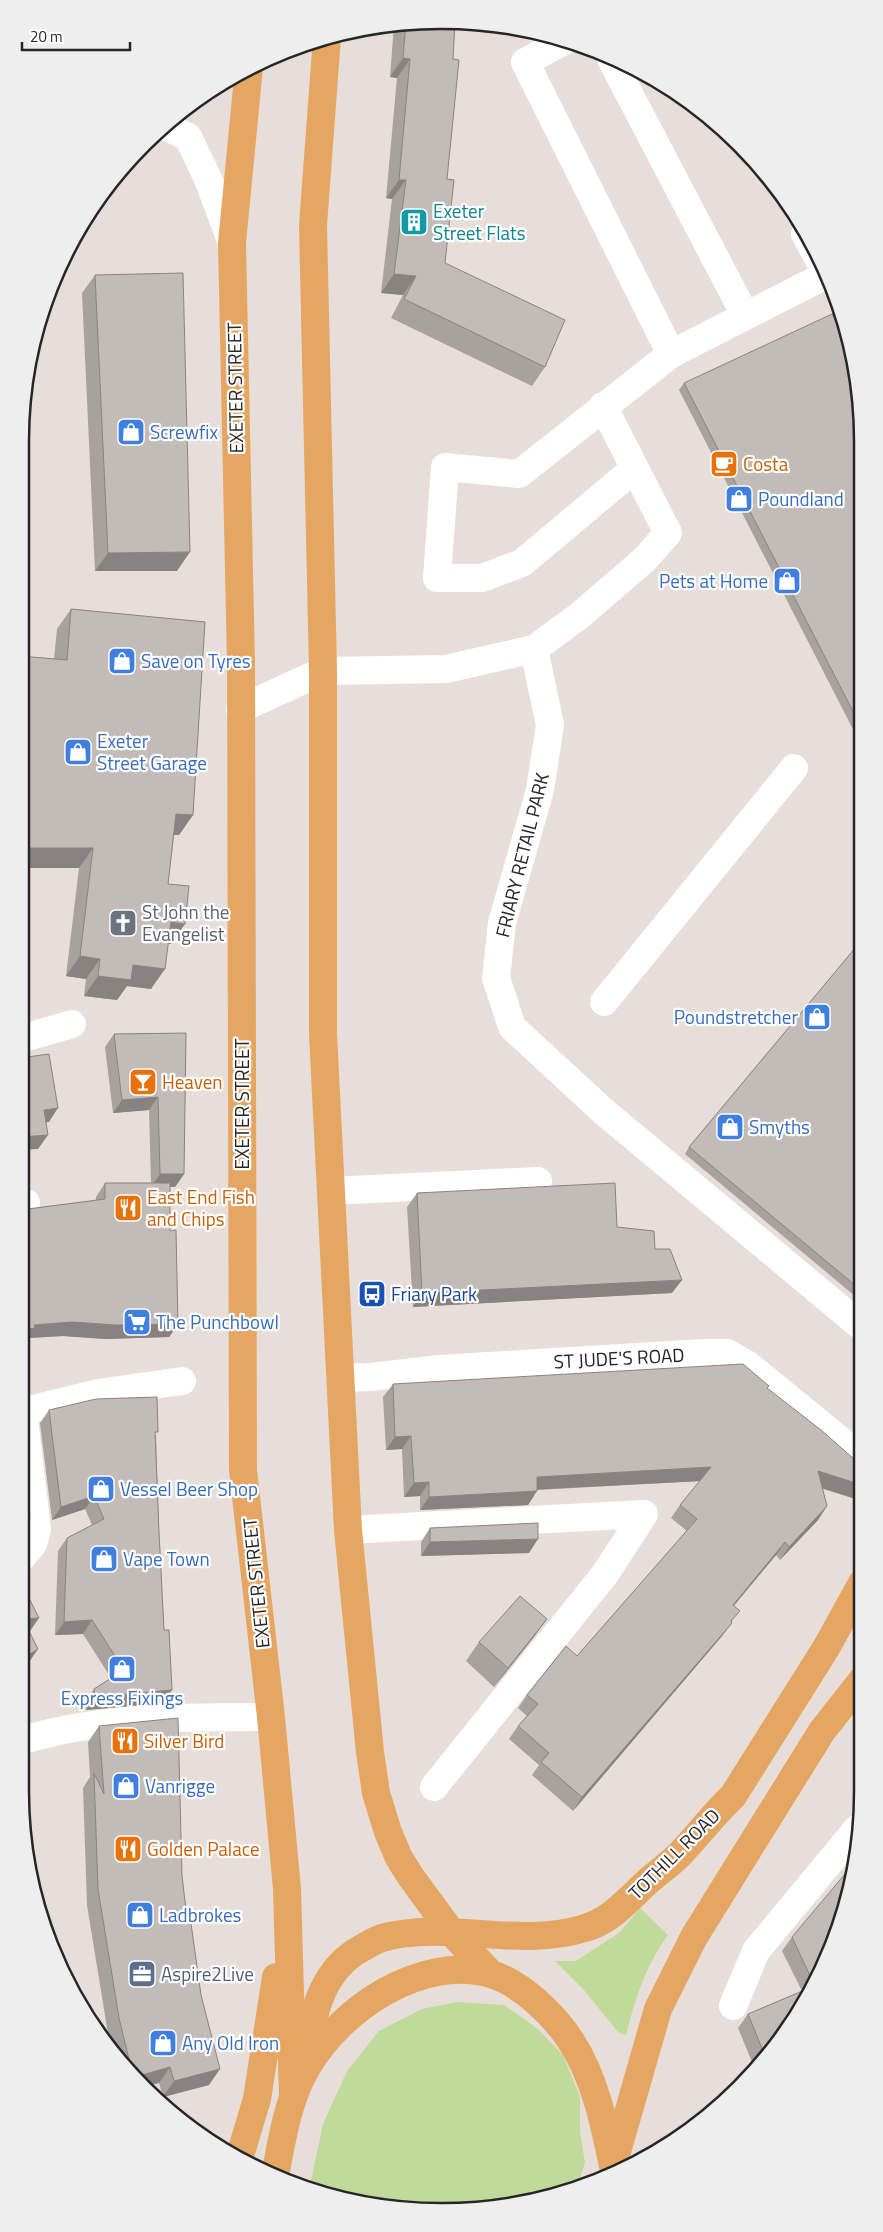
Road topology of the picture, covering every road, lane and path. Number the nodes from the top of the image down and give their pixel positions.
1 (556, 45) edge
2 (325, 46) edge
3 (618, 68) edge
4 (248, 77) edge
5 (171, 129) edge
6 (232, 242) junction
7 (820, 278) edge
8 (745, 315) junction
9 (671, 354) junction
10 (603, 406) junction
11 (634, 469) junction
12 (534, 649) junction
13 (324, 671) junction
14 (240, 709) junction
15 (794, 768) dead end
16 (604, 1002) dead end
17 (72, 1024) dead end
18 (29, 1036) edge
19 (538, 1180) dead end
20 (331, 1191) junction
21 (854, 1320) edge
22 (340, 1378) junction
23 (182, 1381) dead end
24 (29, 1409) edge
25 (854, 1451) edge
26 (29, 1467) edge
27 (348, 1530) junction
28 (29, 1549) edge
29 (854, 1597) edge
30 (854, 1690) edge
31 (271, 1717) junction
32 (29, 1739) edge
33 (434, 1787) dead end
34 (852, 1835) edge
35 (287, 1889) junction
36 (452, 1933) junction
37 (491, 1974) junction
38 (733, 2006) dead end
39 (307, 2066) junction
40 (293, 2096) junction
41 (242, 2152) edge
42 (612, 2166) edge
43 (613, 2166) edge
44 (277, 2169) edge

1 - 9 street
2 - 13 main road
3 - 8 street
4 - 6 main road, EXETER STREET
5 - 6 street
6 - 14 main road, EXETER STREET
7 - 8 street
8 - 9 street
9 - 10 street
10 - 11 street
10 - 11 street
11 - 12 street
12 - 13 street
12 - 21 street, FRIARY RETAIL PARK
13 - 14 street
13 - 20 main road
14 - 31 main road, EXETER STREET
15 - 16 street
17 - 18 street
19 - 20 street
20 - 22 main road
22 - 25 street, ST JUDE'S ROAD
22 - 27 main road
23 - 24 street
26 - 28 street
27 - 33 street
27 - 36 main road
29 - 36 main road, TOTHILL ROAD
30 - 43 main road
31 - 32 street
31 - 35 main road, EXETER STREET
34 - 38 street
35 - 40 main road, EXETER STREET
35 - 41 main road
36 - 37 main road
36 - 39 main road, TOTHILL ROAD
37 - 39 main road
37 - 42 main road
39 - 40 main road
40 - 44 main road

